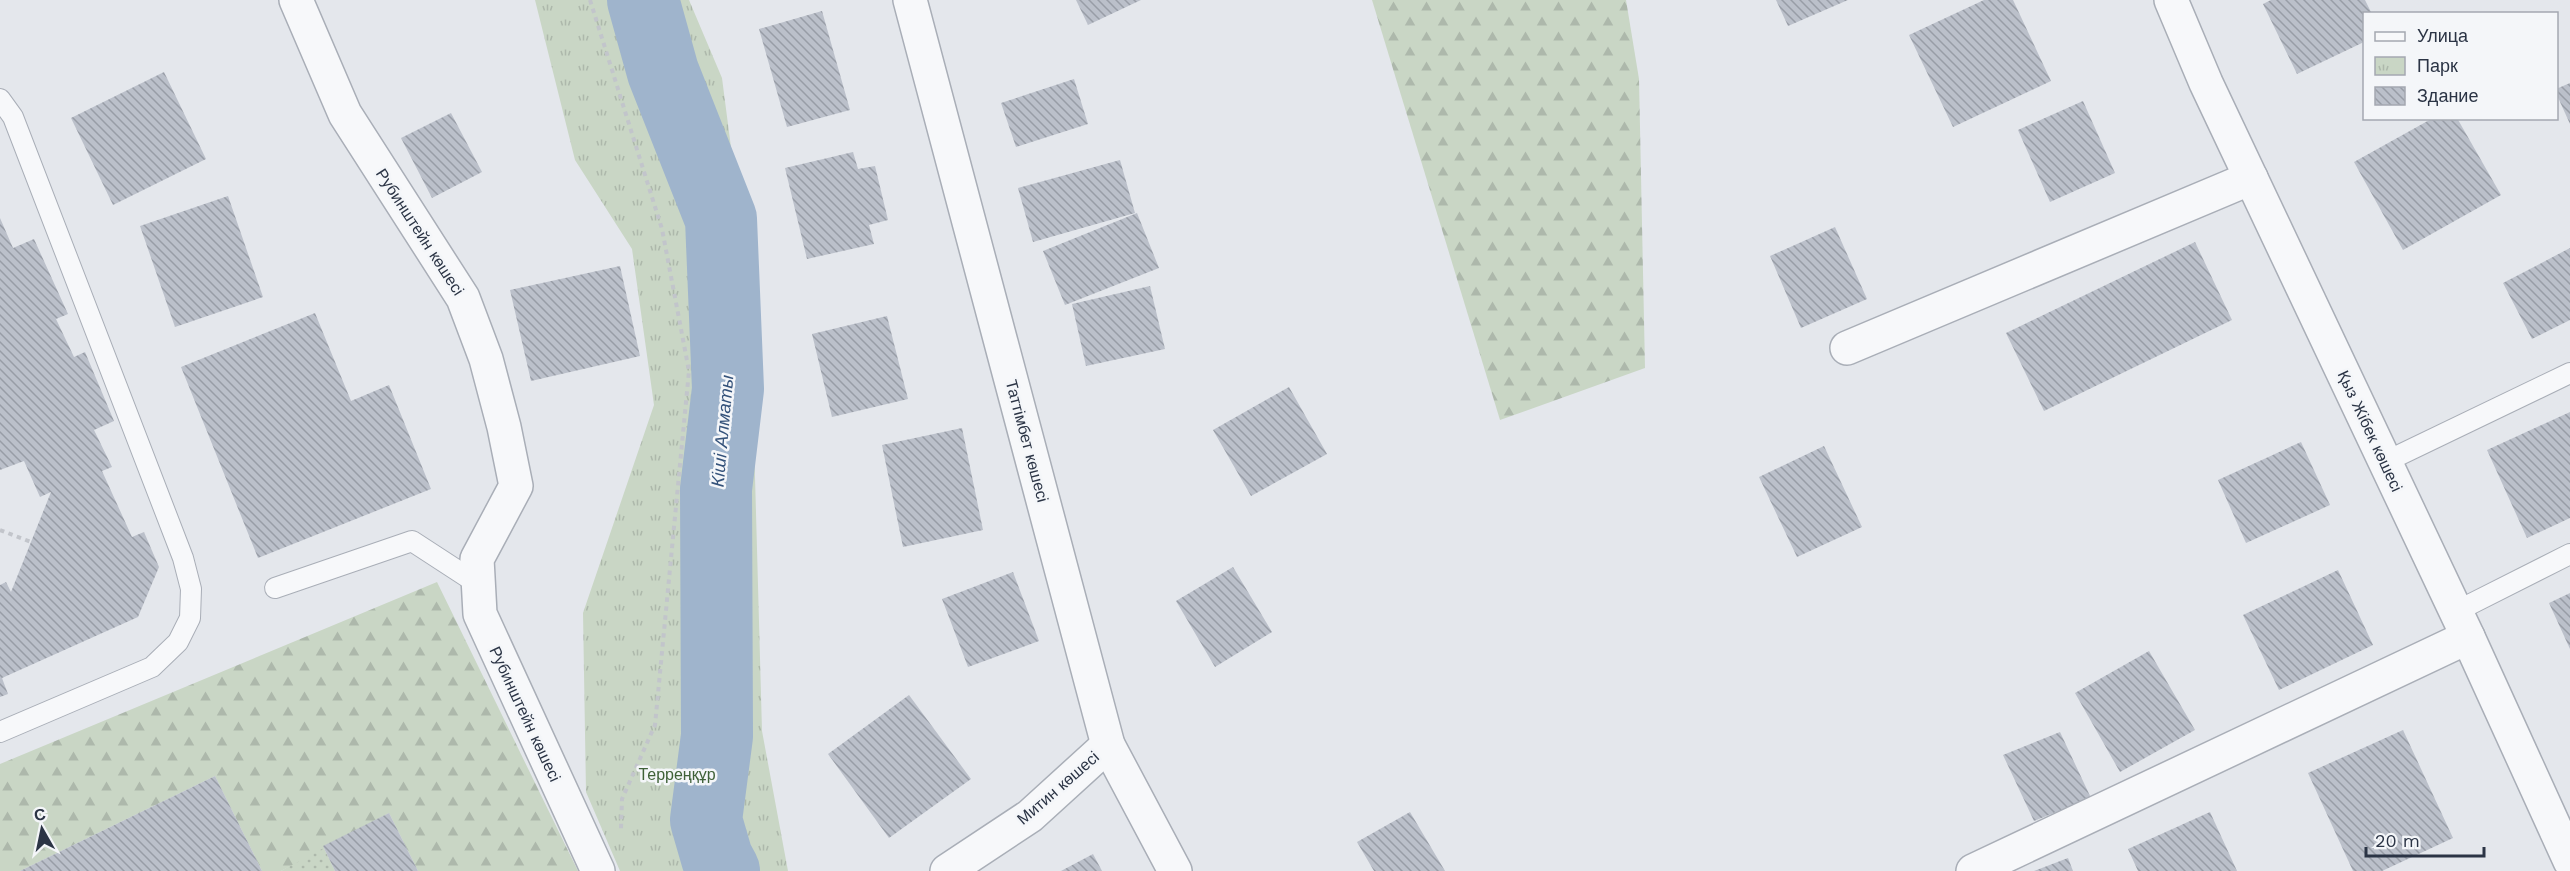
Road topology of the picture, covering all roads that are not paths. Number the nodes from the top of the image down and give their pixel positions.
1 (296, 0) edge
2 (910, 0) edge
3 (2171, 0) edge
4 (0, 99) edge
5 (2251, 178) junction
6 (1846, 348) dead end
7 (2570, 373) edge
8 (2385, 462) junction
9 (2570, 554) edge
10 (478, 584) junction
11 (275, 588) dead end
12 (2462, 624) junction
13 (0, 732) edge
14 (1108, 744) junction
15 (2570, 861) edge
16 (598, 871) edge
17 (947, 871) edge
18 (1175, 871) edge
19 (1973, 871) edge

1 - 10 street, Рубинштейн көшесі
2 - 14 street, Таттімбет көшесі
3 - 5 street, Қыз Жібек көшесі
4 - 13 lane
5 - 6 street
5 - 8 street, Қыз Жібек көшесі
7 - 8 lane
8 - 12 street, Қыз Жібек көшесі
9 - 12 lane
10 - 11 lane
10 - 16 street, Рубинштейн көшесі
12 - 15 street, Қыз Жібек көшесі
12 - 19 street
14 - 17 street, Митин көшесі
14 - 18 street, Таттімбет көшесі

